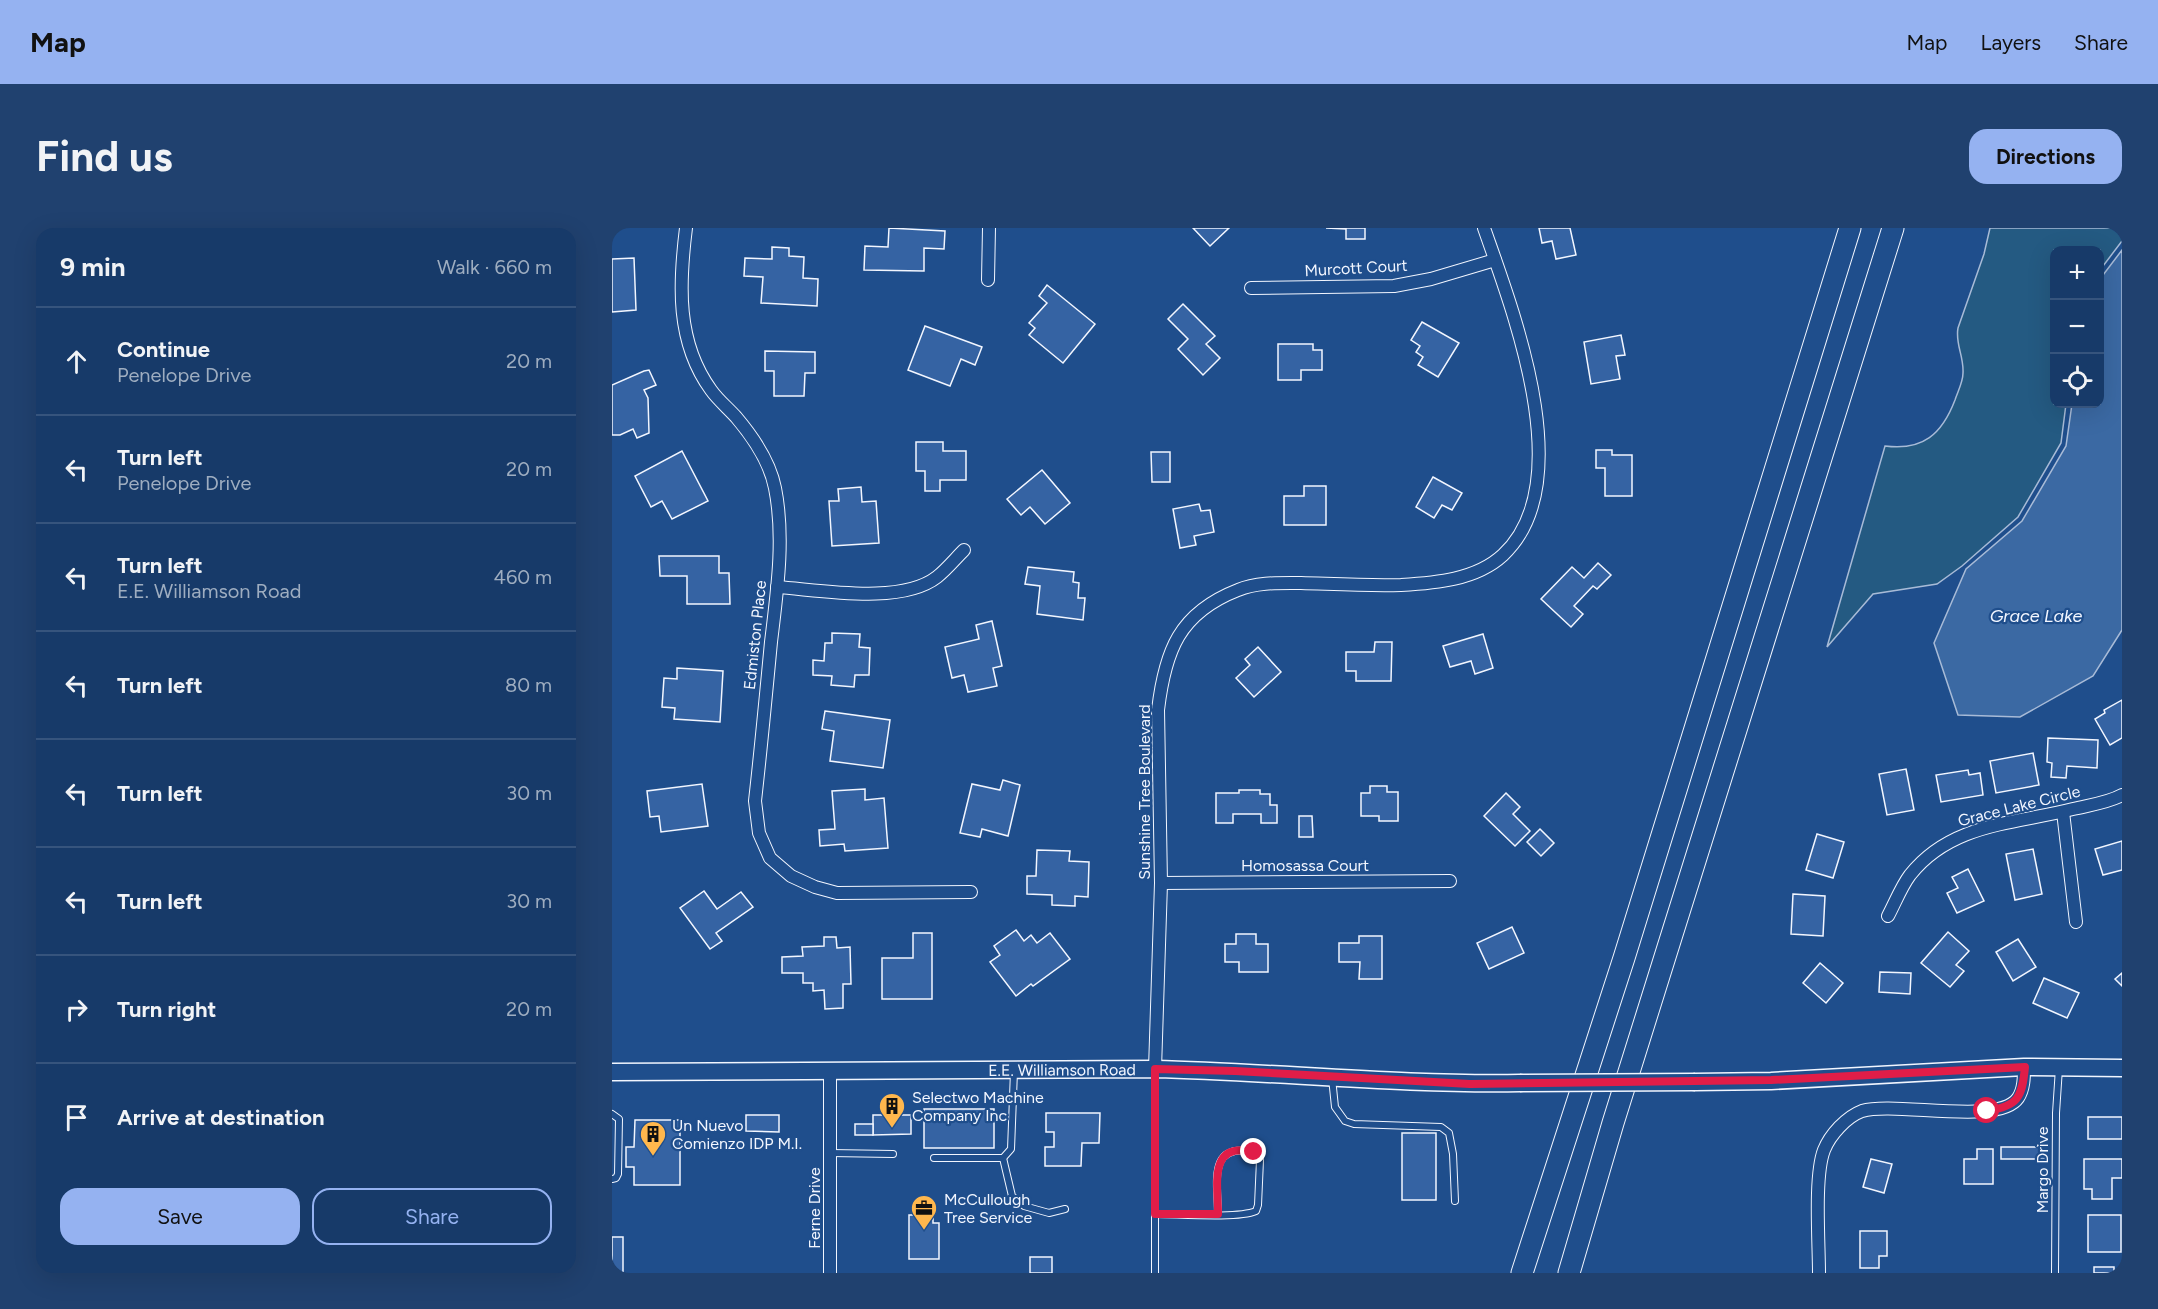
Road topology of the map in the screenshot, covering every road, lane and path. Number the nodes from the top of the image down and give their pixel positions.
1 (686, 228) edge
2 (989, 228) edge
3 (1484, 228) edge
4 (1850, 228) edge
5 (1893, 228) edge
6 (1495, 260) junction
7 (988, 280) dead end
8 (1251, 288) dead end
9 (964, 550) dead end
10 (777, 587) junction
11 (2122, 795) edge
12 (2063, 812) junction
13 (1450, 881) dead end
14 (1161, 883) junction
15 (971, 892) dead end
16 (1888, 916) dead end
17 (2076, 922) dead end
18 (2025, 1067) junction
19 (2059, 1067) junction
20 (2122, 1068) edge
21 (1155, 1069) junction
22 (1014, 1070) junction
23 (830, 1071) junction
24 (612, 1072) edge
25 (1332, 1077) junction
26 (612, 1114) edge
27 (830, 1153) junction
28 (893, 1154) dead end
29 (934, 1158) dead end
30 (1003, 1158) junction
31 (612, 1179) edge
32 (1455, 1201) dead end
33 (1065, 1209) dead end
34 (1155, 1214) junction
35 (1218, 1214) junction
36 (830, 1273) edge
37 (1155, 1273) edge
38 (1522, 1273) edge
39 (1569, 1273) edge
40 (1820, 1273) edge
41 (2055, 1273) edge

1 - 10 street, Edmiston Place
2 - 7 street
3 - 6 street, Sunshine Tree Boulevard
4 - 38 highway
5 - 39 highway
6 - 8 street, Murcott Court
6 - 14 street, Sunshine Tree Boulevard
9 - 10 street
10 - 15 street, Edmiston Place
11 - 12 street, Grace Lake Circle
12 - 16 street, Grace Lake Circle
12 - 17 street
13 - 14 street, Homosassa Court
14 - 21 street, Sunshine Tree Boulevard
18 - 19 street, E.E. Williamson Road
18 - 25 street, E.E. Williamson Road, bridge
18 - 40 street
19 - 20 street, E.E. Williamson Road
19 - 41 lane, Margo Drive
21 - 22 street, E.E. Williamson Road
21 - 25 street, E.E. Williamson Road
21 - 34 lane
22 - 23 street, E.E. Williamson Road
22 - 30 lane
23 - 24 street, E.E. Williamson Road
23 - 27 street, Ferne Drive
25 - 32 lane
26 - 31 lane
27 - 28 lane
27 - 36 street, Ferne Drive
29 - 30 lane
30 - 33 lane
34 - 35 lane
34 - 37 lane
35 - 35 lane

